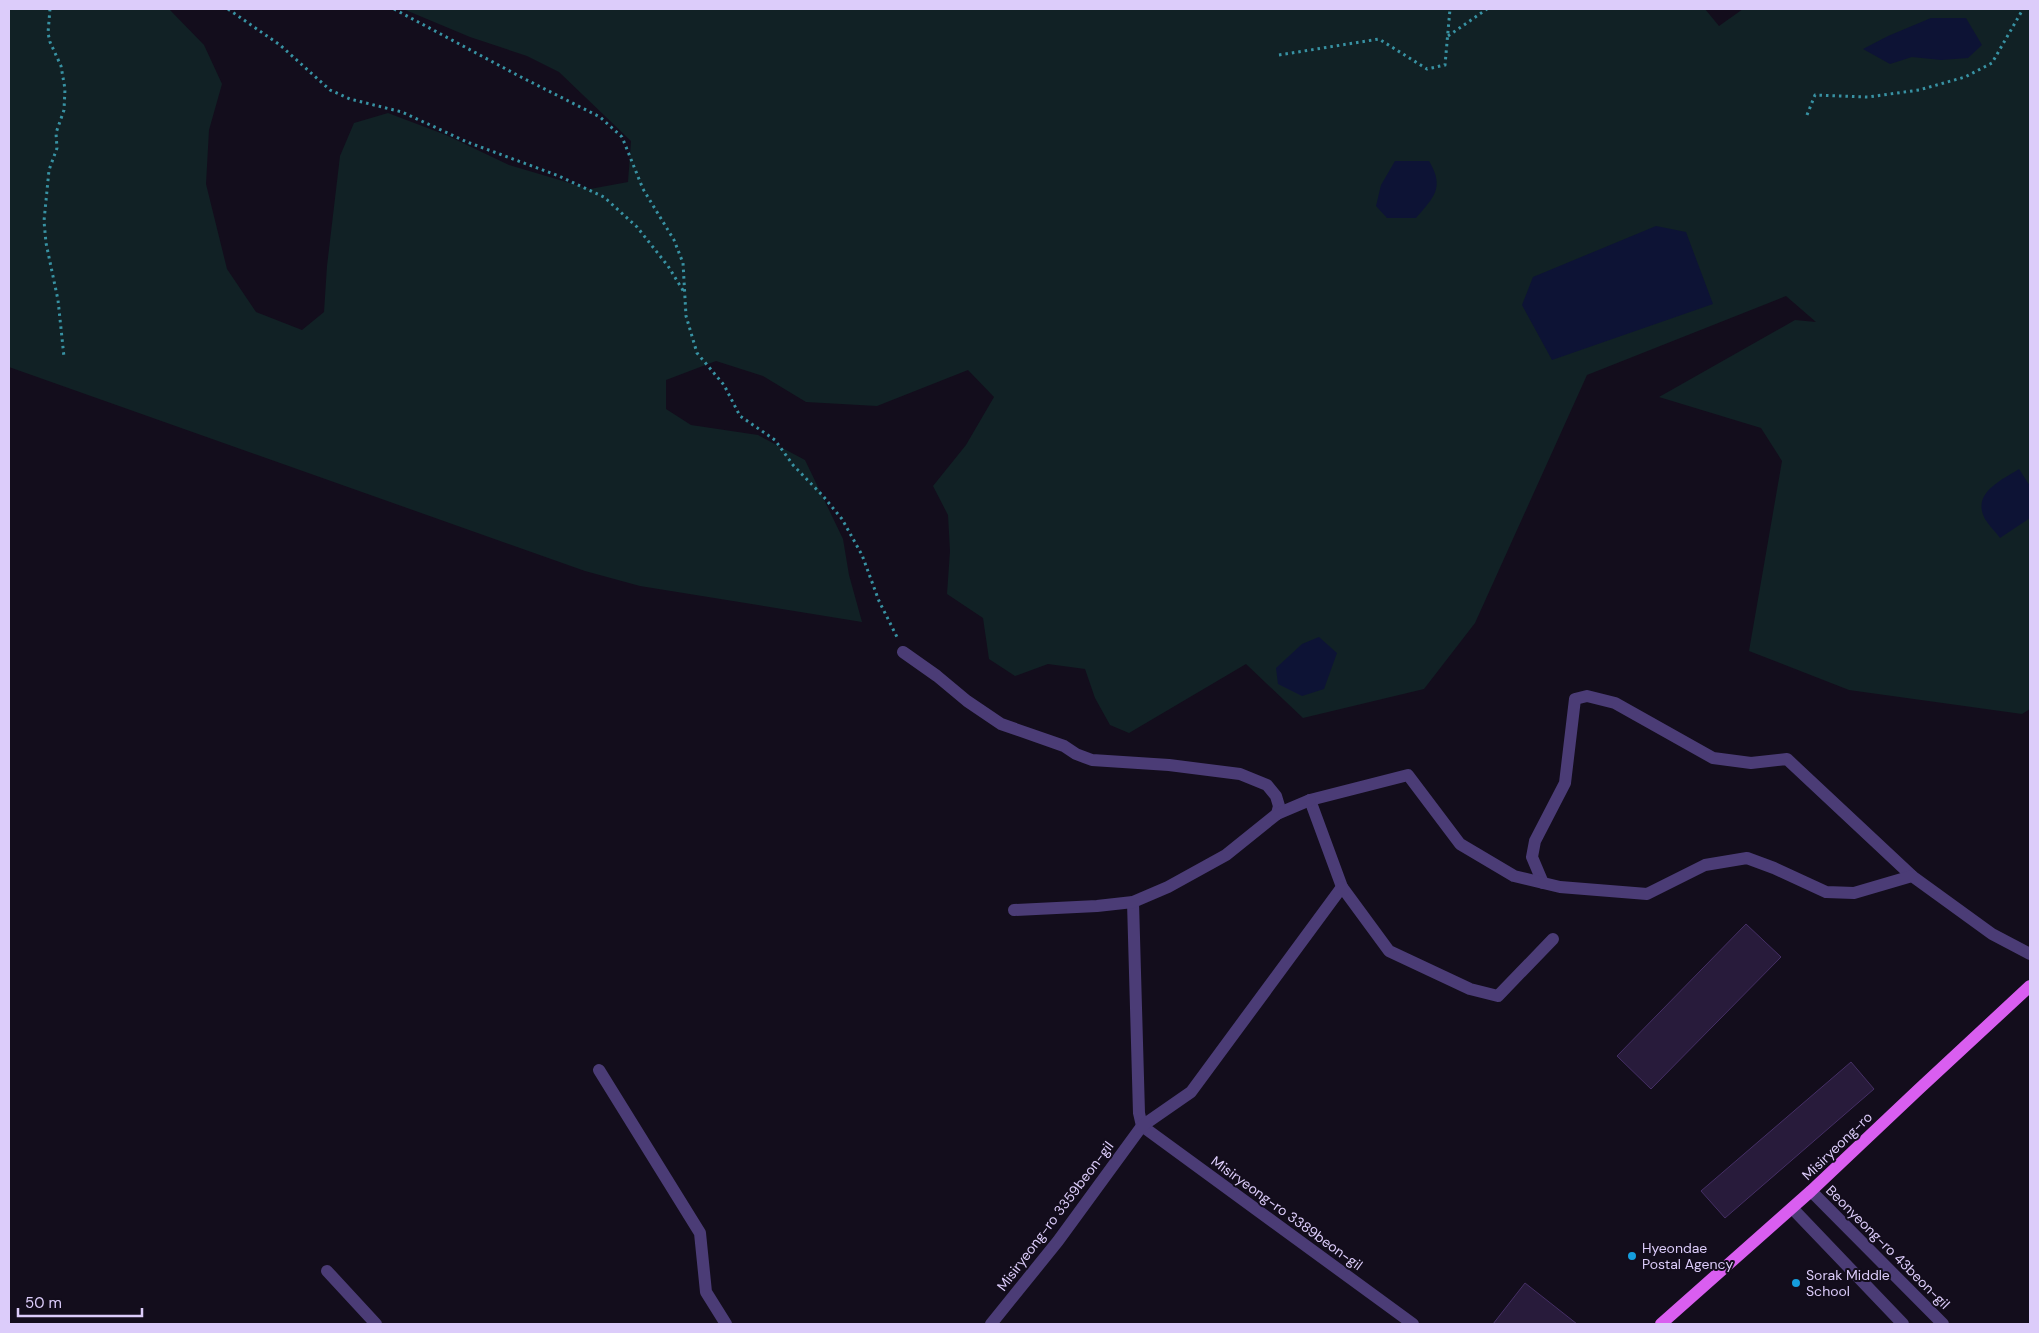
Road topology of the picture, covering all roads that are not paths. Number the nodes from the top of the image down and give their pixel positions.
1 (903, 652) road end
2 (1310, 800) junction
3 (1277, 814) junction
4 (1912, 876) junction
5 (1543, 882) junction
6 (1342, 887) junction
7 (1133, 902) junction
8 (1014, 910) dead end
9 (1554, 939) dead end
10 (2030, 954) edge
11 (2030, 986) edge
12 (600, 1070) dead end
13 (1142, 1126) junction
14 (1811, 1191) junction
15 (1792, 1208) junction
16 (327, 1271) dead end
17 (376, 1324) edge
18 (726, 1324) edge
19 (991, 1324) edge
20 (1413, 1324) edge
21 (1661, 1324) edge
22 (1903, 1324) edge
23 (1943, 1324) edge

1 - 3 street
2 - 3 street
2 - 5 street
2 - 6 street
3 - 7 street
4 - 5 street
4 - 5 street
4 - 10 street
6 - 9 street
6 - 13 street, Misiryeong-ro 3359beon-gil
7 - 8 street
7 - 13 street
11 - 14 main road, Misiryeong-ro
12 - 18 street
13 - 19 street, Misiryeong-ro 3359beon-gil
13 - 20 street, Misiryeong-ro 3389beon-gil
14 - 15 main road, Misiryeong-ro
14 - 23 street, Beonyeong-ro 43beon-gil
15 - 21 main road, Misiryeong-ro
15 - 22 street
16 - 17 street

